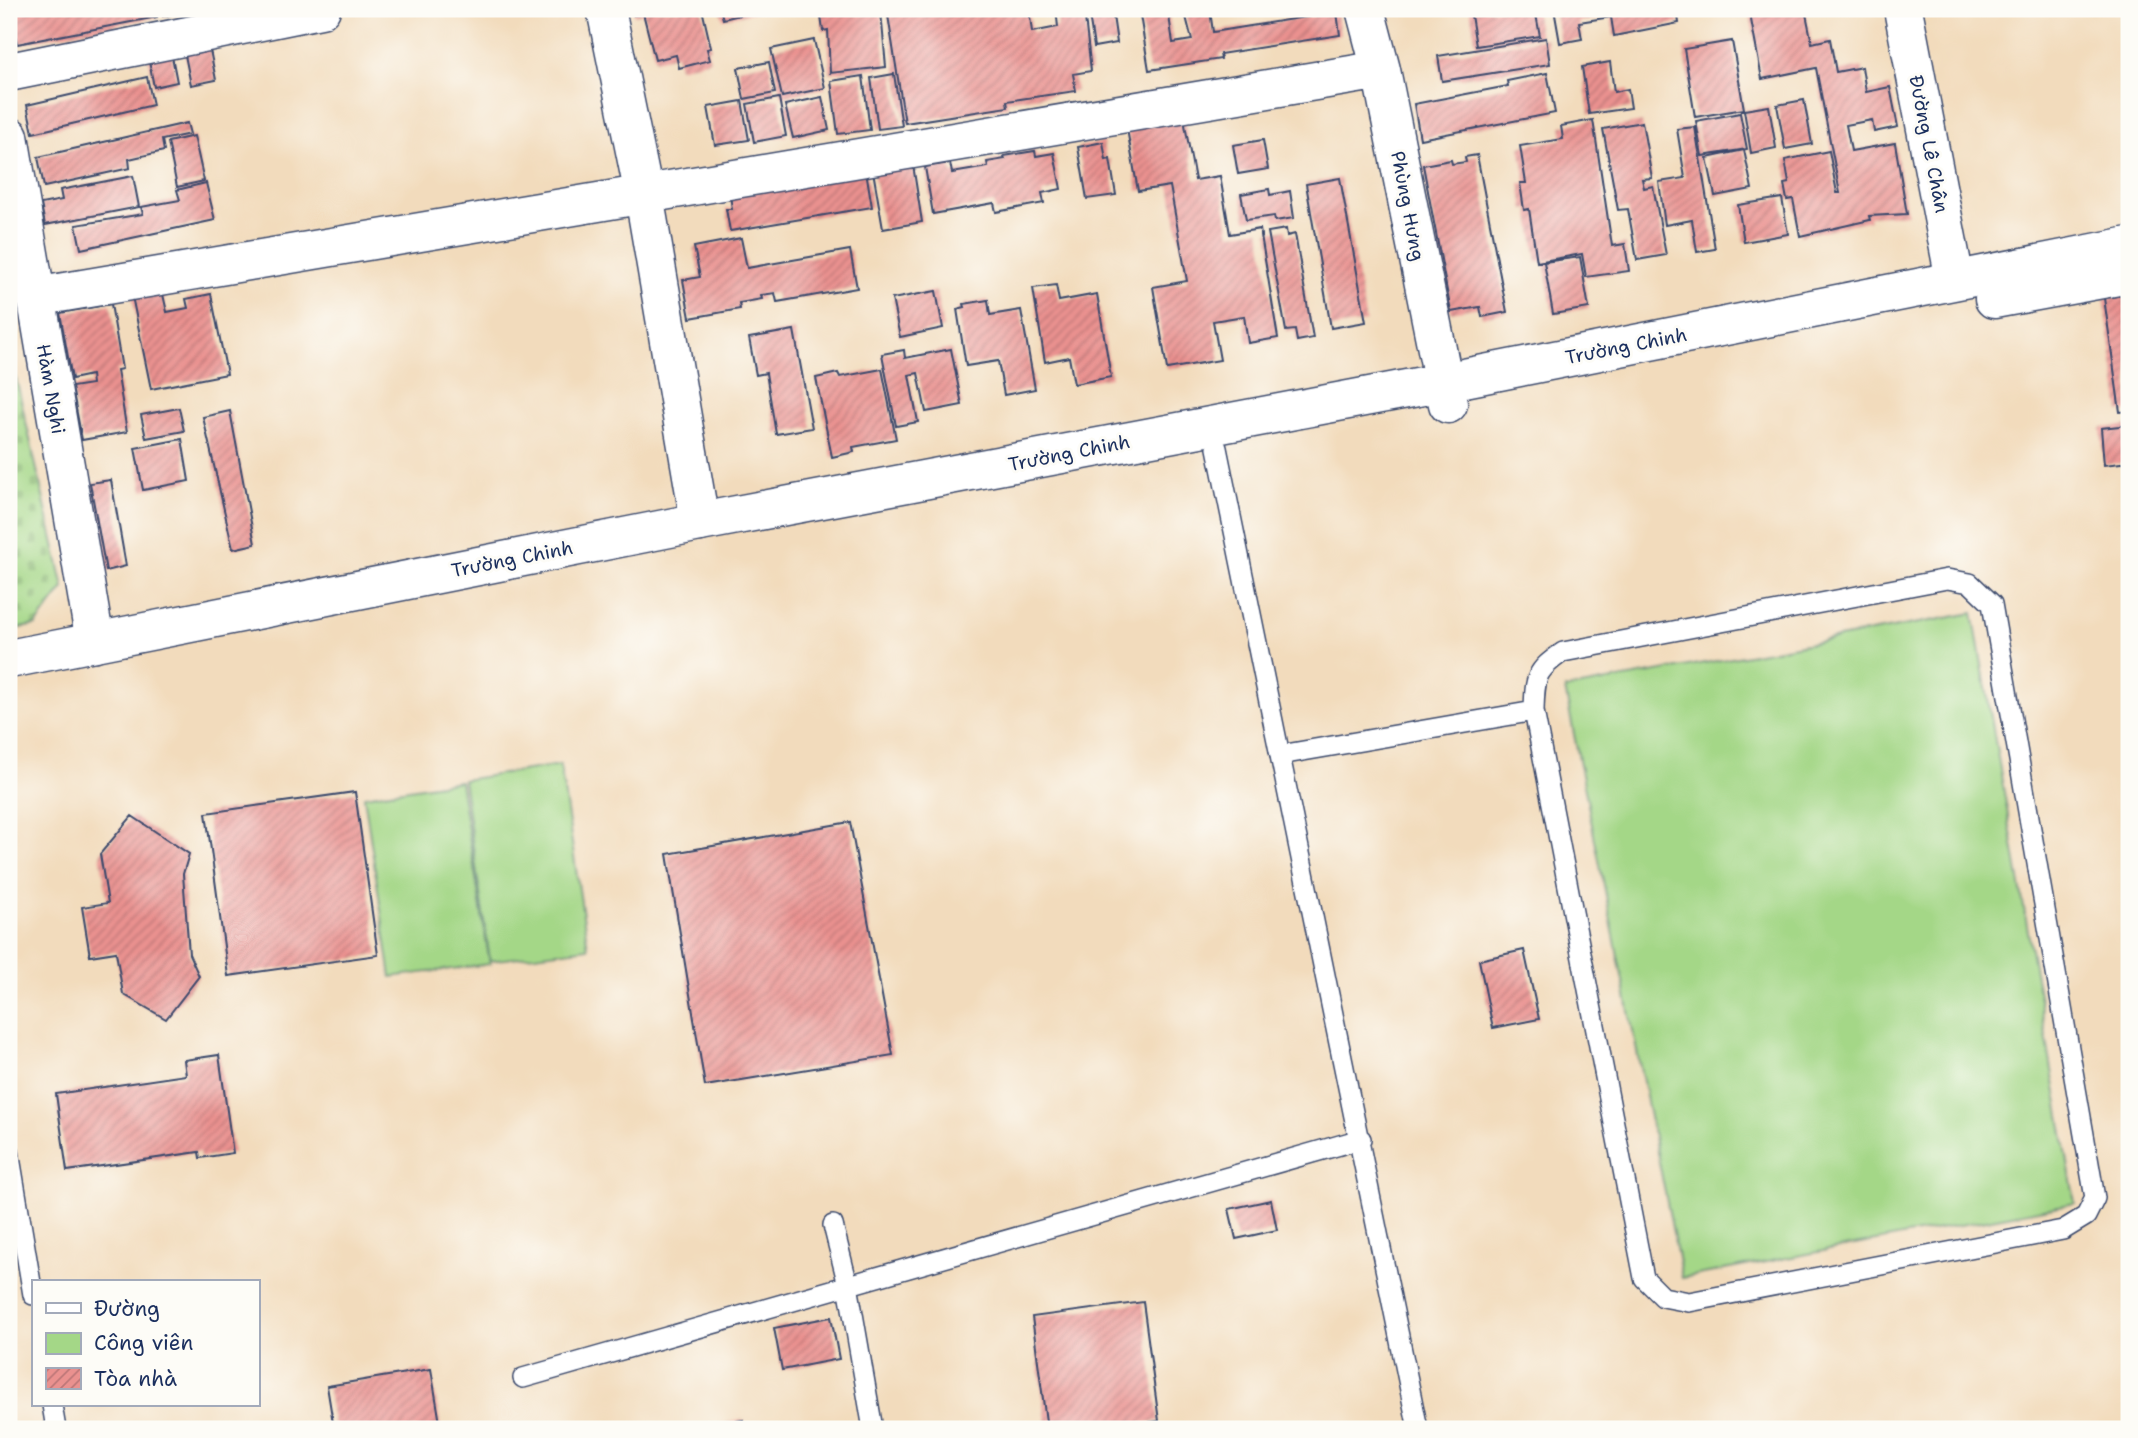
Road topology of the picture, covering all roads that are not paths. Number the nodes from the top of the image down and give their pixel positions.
1 (321, 9) edge
2 (606, 9) edge
3 (1365, 9) edge
4 (1903, 9) edge
5 (1381, 71) junction
6 (9, 72) edge
7 (9, 136) edge
8 (644, 195) junction
9 (2129, 246) edge
10 (2129, 274) edge
11 (1955, 280) junction
12 (35, 297) junction
13 (1446, 393) junction
14 (1217, 449) junction
15 (700, 522) junction
16 (95, 642) junction
17 (9, 659) edge
18 (9, 681) edge
19 (1534, 711) junction
20 (1280, 755) junction
21 (1361, 1139) junction
22 (9, 1151) edge
23 (832, 1226) dead end
24 (848, 1285) junction
25 (32, 1289) edge
26 (523, 1378) dead end
27 (52, 1406) edge
28 (56, 1429) edge
29 (873, 1429) edge
30 (1418, 1429) edge

1 - 6 street
2 - 8 street
3 - 5 street, Phùng Hưng
4 - 11 street, Đường Lê Chân
5 - 8 street
5 - 13 street, Phùng Hưng
7 - 12 street, Hàm Nghi
8 - 12 street
8 - 15 street
9 - 11 street, Trường Chinh
10 - 13 street, Trường Chinh
11 - 13 street, Trường Chinh
12 - 16 street, Hàm Nghi
13 - 14 street, Trường Chinh
13 - 15 street, Trường Chinh
14 - 18 street, Trường Chinh
14 - 20 lane
15 - 16 street, Trường Chinh
16 - 17 street, Trường Chinh
19 - 19 lane
19 - 20 lane
20 - 21 lane
21 - 24 lane
21 - 30 lane
22 - 25 lane
23 - 24 lane
24 - 26 lane
24 - 29 lane
27 - 28 lane

